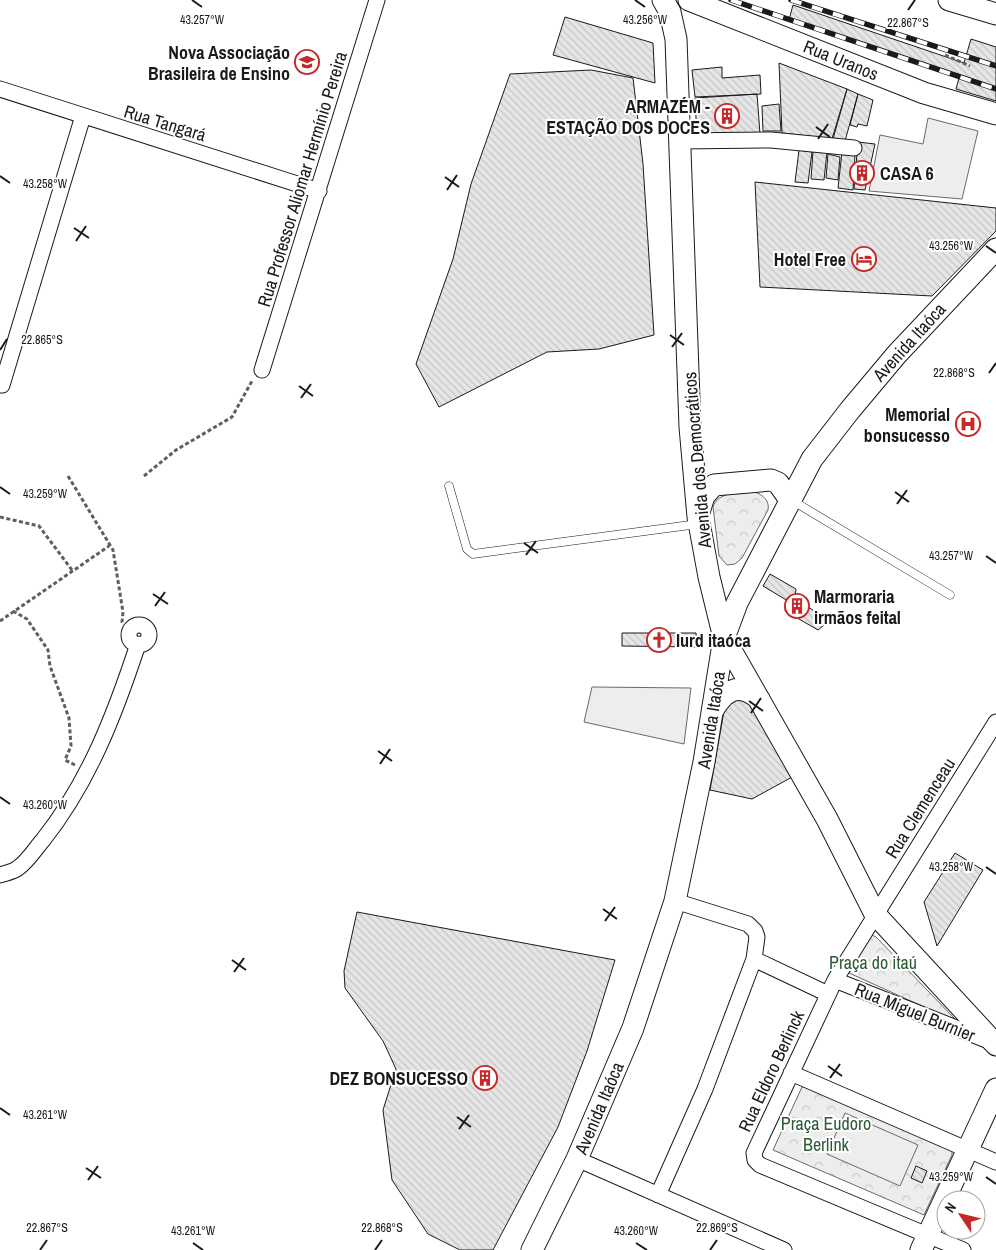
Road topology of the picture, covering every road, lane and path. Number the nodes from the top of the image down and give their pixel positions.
1 (377, 0) edge
2 (663, 0) edge
3 (949, 0) edge
4 (698, 4) edge
5 (996, 14) edge
6 (673, 24) junction
7 (945, 55) dead end
8 (970, 66) dead end
9 (0, 89) edge
10 (996, 114) edge
11 (83, 116) junction
12 (681, 141) junction
13 (854, 148) dead end
14 (319, 191) junction
15 (994, 255) edge
16 (262, 370) joint
17 (1, 385) edge
18 (68, 476) dead end
19 (144, 476) dead end
20 (449, 486) dead end
21 (790, 500) junction
22 (0, 517) edge
23 (699, 521) junction
24 (109, 546) junction
25 (72, 570) junction
26 (950, 595) dead end
27 (14, 611) junction
28 (0, 621) edge
29 (134, 638) joint
30 (724, 638) junction
31 (759, 698) junction
32 (712, 712) junction
33 (996, 722) edge
34 (65, 760) dead end
35 (0, 875) edge
36 (676, 901) junction
37 (875, 914) junction
38 (754, 959) junction
39 (835, 980) junction
40 (828, 994) junction
41 (996, 1044) edge
42 (791, 1073) junction
43 (996, 1089) edge
44 (967, 1149) junction
45 (577, 1159) junction
46 (996, 1162) edge
47 (658, 1195) junction
48 (924, 1242) edge
49 (532, 1250) edge
50 (784, 1250) edge
51 (963, 1250) edge

1 - 14 street, Rua Professor Aliomar Hermínio Pereira
2 - 6 main road, Avenida dos Democráticos
3 - 5 main road
4 - 6 main road
4 - 10 main road, Rua Uranos
6 - 12 main road, Avenida dos Democráticos
7 - 8 path
9 - 11 street, Rua Tangará
11 - 14 street, Rua Tangará
11 - 17 street
12 - 13 street
12 - 23 main road, Avenida dos Democráticos
14 - 16 street, Rua Professor Aliomar Hermínio Pereira
15 - 21 main road, Avenida Itaóca
16 - 19 path
18 - 24 path
20 - 23 lane
21 - 23 main road
21 - 26 lane
21 - 30 main road, Avenida Itaóca
22 - 25 path
23 - 30 main road, Avenida dos Democráticos
24 - 25 path
24 - 29 path
25 - 27 path
27 - 28 path
27 - 34 path
29 - 35 street
30 - 31 main road, Avenida dos Democráticos
30 - 32 main road, Avenida Itaóca
31 - 32 main road
31 - 37 main road, Avenida dos Democráticos
32 - 36 main road, Avenida Itaóca
33 - 37 street, Rua Clemenceau
36 - 38 street
36 - 45 main road, Avenida Itaóca
37 - 39 street, Rua Eldoro Berlinck
37 - 41 main road, Avenida dos Democráticos
38 - 40 street
38 - 47 street
39 - 40 street, Rua Eldoro Berlinck
39 - 41 street, Rua Miguel Burnier
40 - 42 street, Rua Eldoro Berlinck
42 - 44 street
42 - 48 street, Rua Eldoro Berlinck
43 - 44 main road
44 - 46 street
44 - 48 main road
45 - 47 street
45 - 49 main road, Avenida Itaóca
47 - 50 street
48 - 51 street

